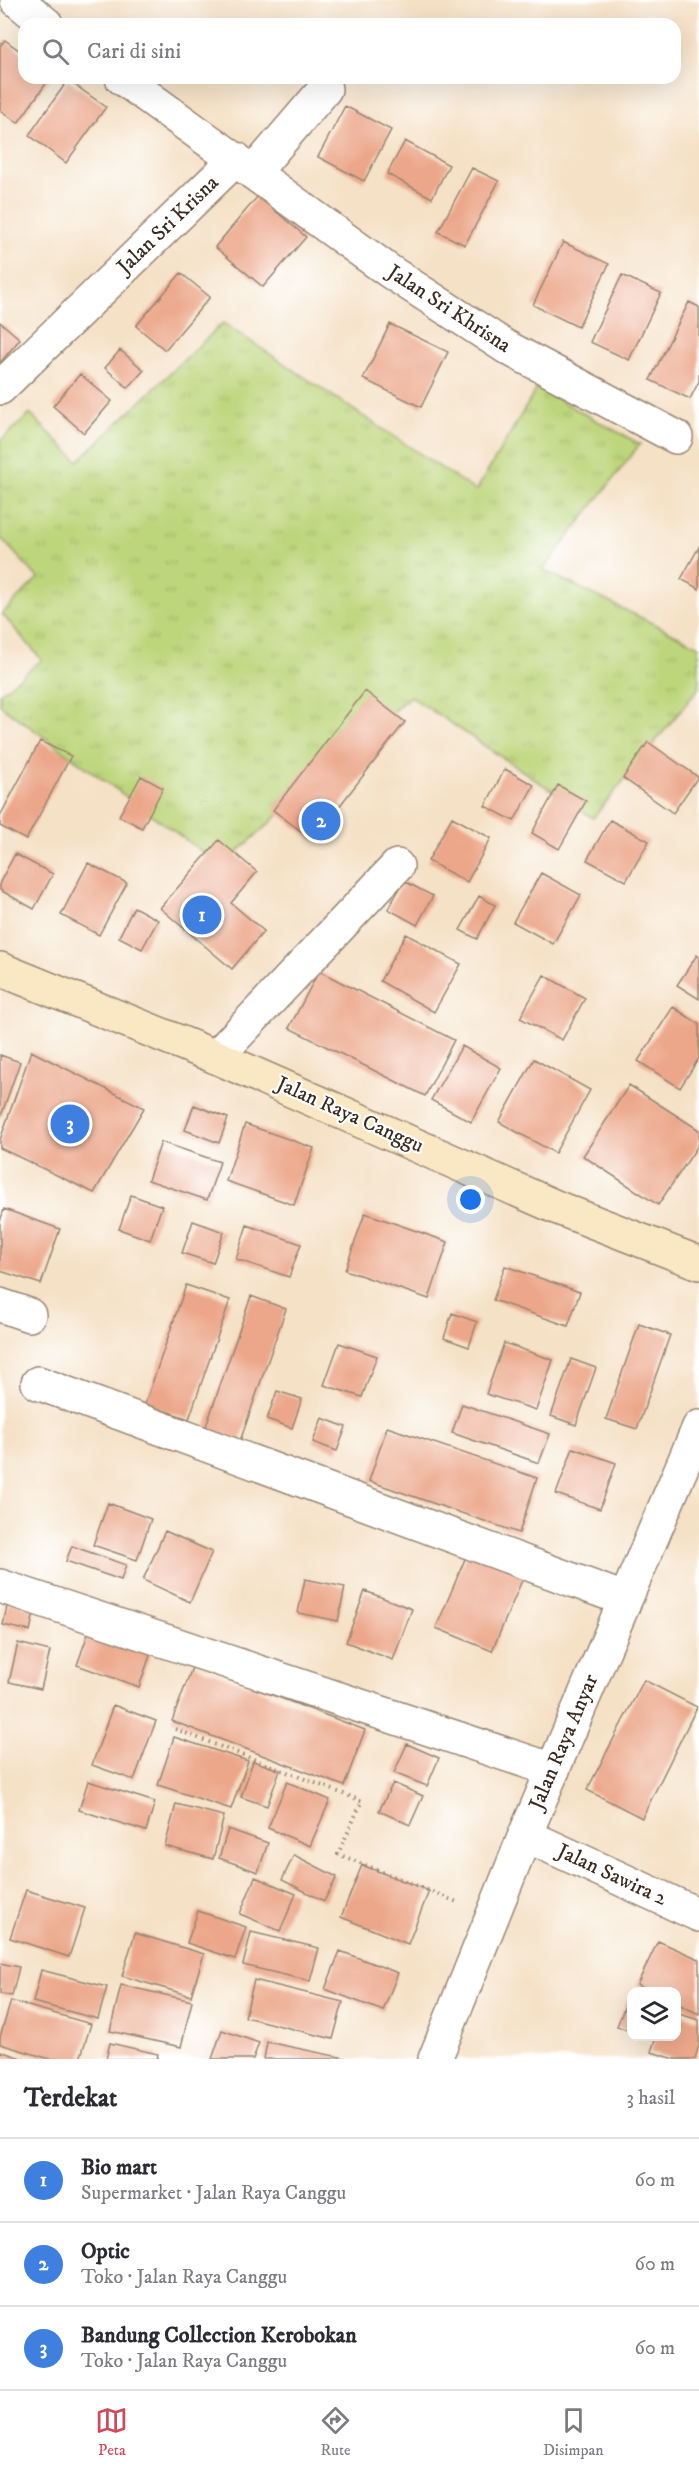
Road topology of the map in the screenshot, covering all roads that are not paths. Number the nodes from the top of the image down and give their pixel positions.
1 (17, 0) edge
2 (39, 18) edge
3 (130, 84) edge
4 (325, 89) dead end
5 (245, 166) junction
6 (0, 388) edge
7 (676, 436) dead end
8 (397, 866) dead end
9 (0, 969) edge
10 (216, 1057) junction
11 (699, 1263) edge
12 (38, 1383) dead end
13 (699, 1427) edge
14 (0, 1586) edge
15 (624, 1599) junction
16 (553, 1770) junction
17 (525, 1835) junction
18 (699, 1915) edge
19 (435, 2059) edge

1 - 2 street
3 - 5 street, Jalan Sri Krisna
4 - 5 street
5 - 6 street, Jalan Sri Krisna
5 - 7 street, Jalan Sri Khrisna
8 - 10 street
9 - 10 main road, Jalan Raya Canggu
10 - 11 main road, Jalan Raya Canggu
12 - 15 street
13 - 15 street, Jalan Raya Anyar
14 - 16 street
15 - 16 street, Jalan Raya Anyar
16 - 17 street, Jalan Raya Anyar
17 - 18 street, Jalan Sawira 2
17 - 19 street, Jalan Raya Anyar

